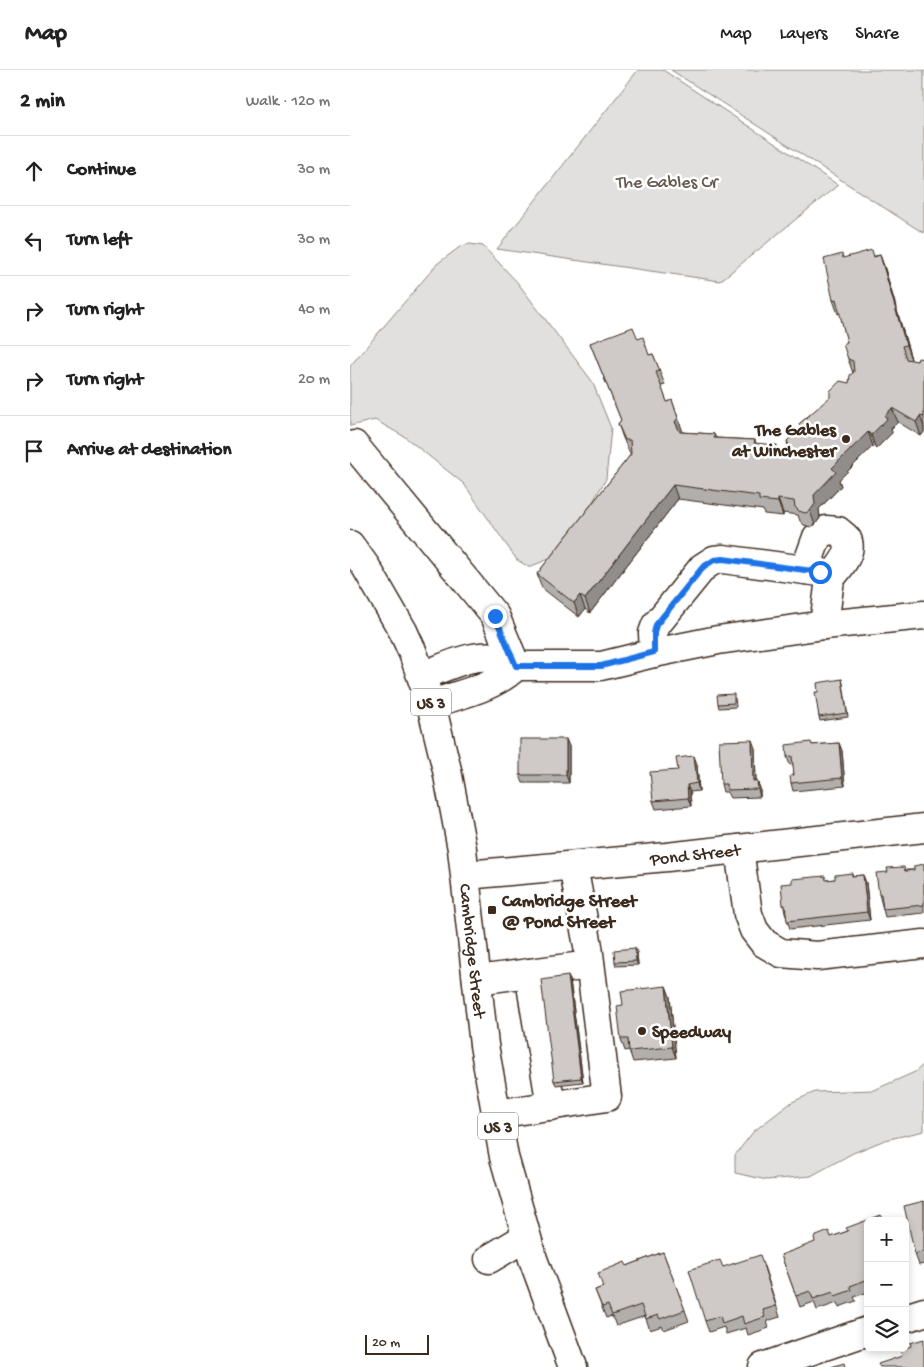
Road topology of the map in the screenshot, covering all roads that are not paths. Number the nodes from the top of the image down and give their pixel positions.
1 (354, 444) dead end
2 (350, 545) edge
3 (805, 570) junction
4 (830, 579) junction
5 (924, 615) edge
6 (824, 625) junction
7 (654, 652) junction
8 (516, 666) junction
9 (422, 676) junction
10 (431, 704) junction
11 (924, 828) edge
12 (739, 849) junction
13 (573, 866) junction
14 (466, 876) junction
15 (924, 944) edge
16 (590, 965) junction
17 (528, 973) junction
18 (477, 980) junction
19 (551, 1106) junction
20 (496, 1114) junction
21 (526, 1237) junction
22 (489, 1259) dead end
23 (924, 1312) edge
24 (909, 1317) edge
25 (864, 1332) edge
26 (574, 1367) edge
27 (763, 1367) edge

1 - 8 main road
2 - 9 main road, Cambridge Street / US 3
3 - 4 main road
3 - 4 main road
3 - 7 main road
4 - 6 main road
5 - 6 main road
6 - 7 main road
7 - 8 main road
8 - 9 main road
8 - 10 main road
9 - 10 main road, Cambridge Street / US 3
10 - 14 main road, Cambridge Street / US 3
11 - 12 main road, Pond Street
12 - 13 main road, Pond Street
12 - 15 main road
13 - 14 main road, Pond Street
13 - 16 main road
14 - 18 main road, Cambridge Street / US 3
16 - 17 main road
16 - 19 main road
17 - 18 main road
17 - 19 main road
18 - 20 main road, Cambridge Street / US 3
19 - 20 main road
20 - 21 main road, Cambridge Street / US 3
21 - 22 main road
21 - 26 main road, Cambridge Street / US 3
23 - 24 main road
25 - 27 main road

